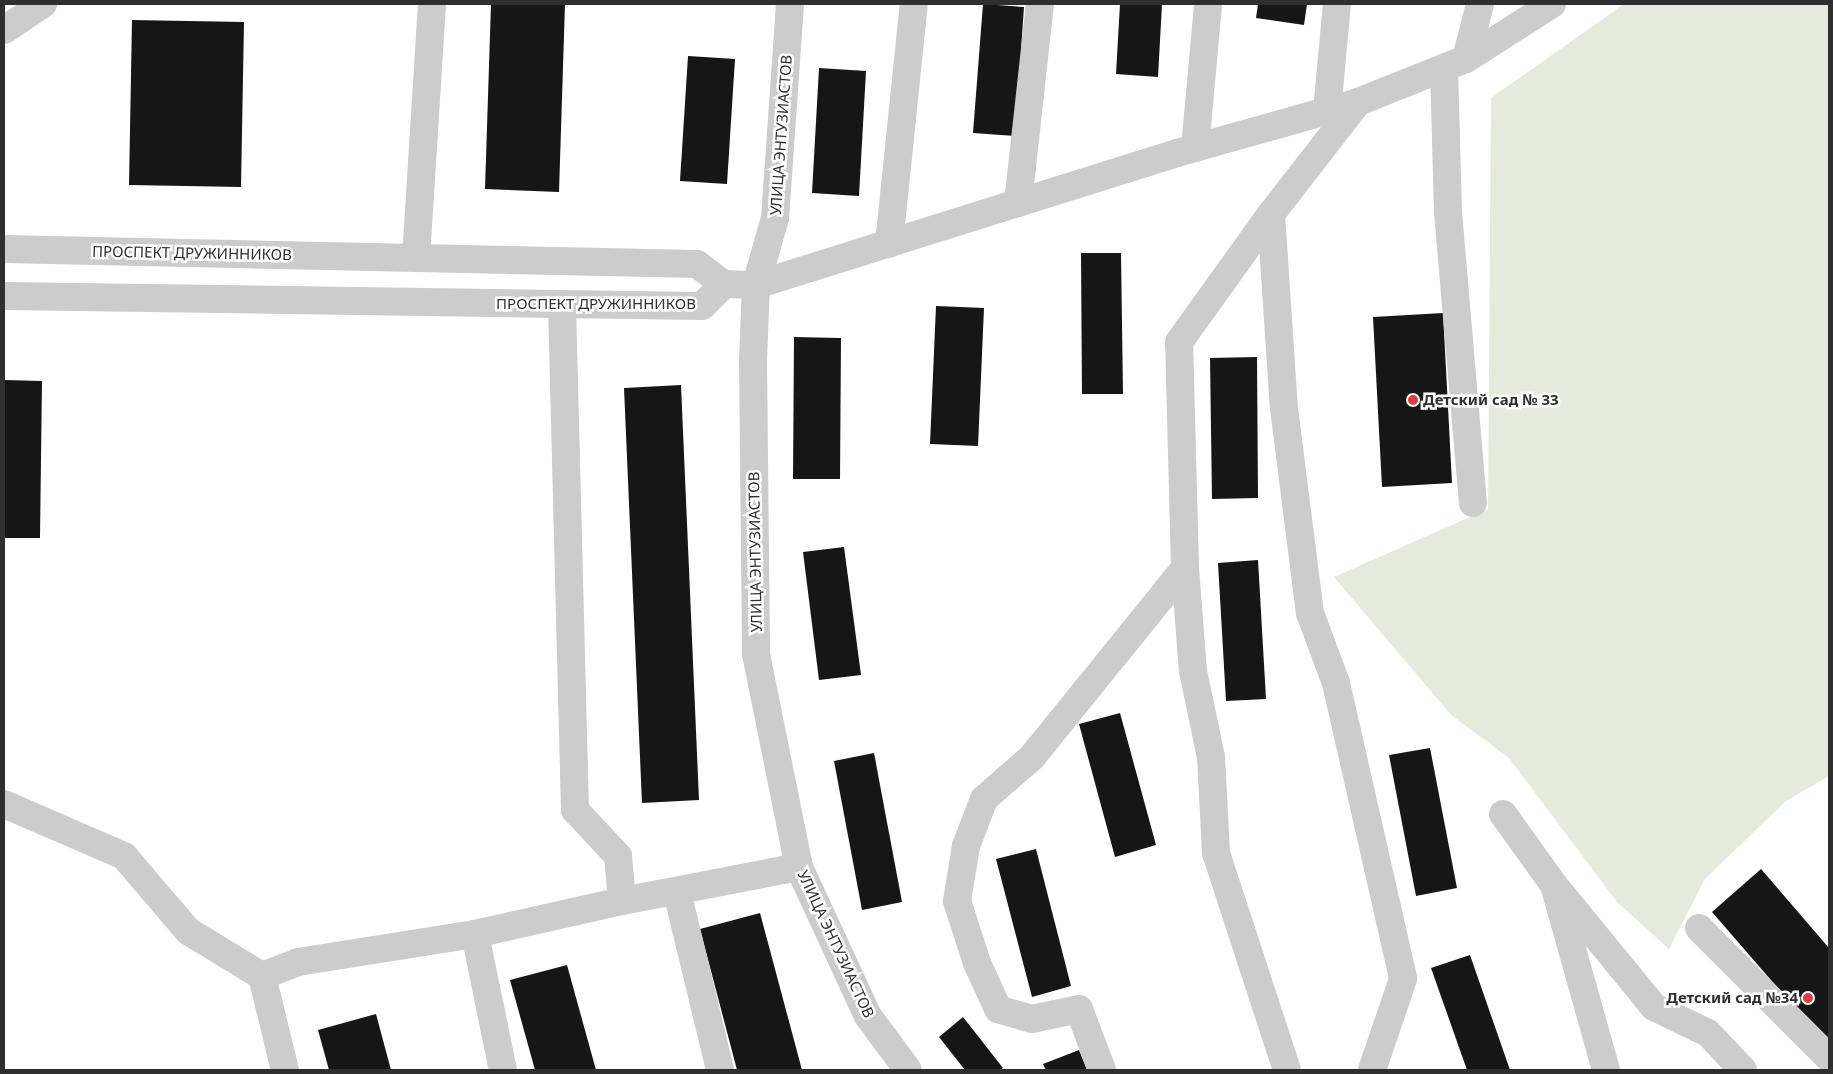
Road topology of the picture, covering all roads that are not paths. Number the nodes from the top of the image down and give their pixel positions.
1 (43, 4) edge
2 (432, 4) edge
3 (790, 4) edge
4 (914, 4) edge
5 (1040, 4) edge
6 (1208, 4) edge
7 (1337, 4) edge
8 (1480, 4) edge
9 (1552, 4) edge
10 (4, 30) edge
11 (1455, 63) junction
12 (1358, 102) junction
13 (1327, 111) junction
14 (1195, 148) junction
15 (1018, 203) junction
16 (1271, 214) junction
17 (889, 244) junction
18 (4, 249) edge
19 (416, 258) junction
20 (724, 284) junction
21 (756, 285) junction
22 (4, 296) edge
23 (562, 305) junction
24 (1473, 503) dead end
25 (1185, 568) junction
26 (4, 804) edge
27 (1503, 814) dead end
28 (799, 867) junction
29 (1554, 885) junction
30 (676, 892) junction
31 (622, 901) junction
32 (1699, 928) dead end
33 (475, 934) junction
34 (262, 976) junction
35 (1829, 1058) edge
36 (285, 1070) edge
37 (503, 1070) edge
38 (720, 1070) edge
39 (908, 1070) edge
40 (1102, 1070) edge
41 (1287, 1070) edge
42 (1372, 1070) edge
43 (1606, 1070) edge
44 (1743, 1070) edge

1 - 10 street
2 - 19 street
3 - 21 street, УЛИЦА ЭНТУЗИАСТОВ
4 - 17 street
5 - 15 street
6 - 14 street
7 - 13 street
8 - 11 street
9 - 11 street
11 - 12 street
11 - 24 street
12 - 13 street
12 - 16 street
13 - 14 street
14 - 15 street
15 - 17 street
16 - 25 street
16 - 42 street
17 - 21 street
18 - 19 street, ПРОСПЕКТ ДРУЖИННИКОВ
19 - 20 street, ПРОСПЕКТ ДРУЖИННИКОВ
20 - 21 street
20 - 23 street, ПРОСПЕКТ ДРУЖИННИКОВ
21 - 28 street, УЛИЦА ЭНТУЗИАСТОВ
22 - 23 street, ПРОСПЕКТ ДРУЖИННИКОВ
23 - 31 street
25 - 40 street
25 - 41 street
26 - 34 street
27 - 29 street
28 - 30 street
28 - 39 street, УЛИЦА ЭНТУЗИАСТОВ
29 - 43 street
29 - 44 street
30 - 31 street
30 - 38 street
31 - 33 street
32 - 35 street
33 - 34 street
33 - 37 street
34 - 36 street

